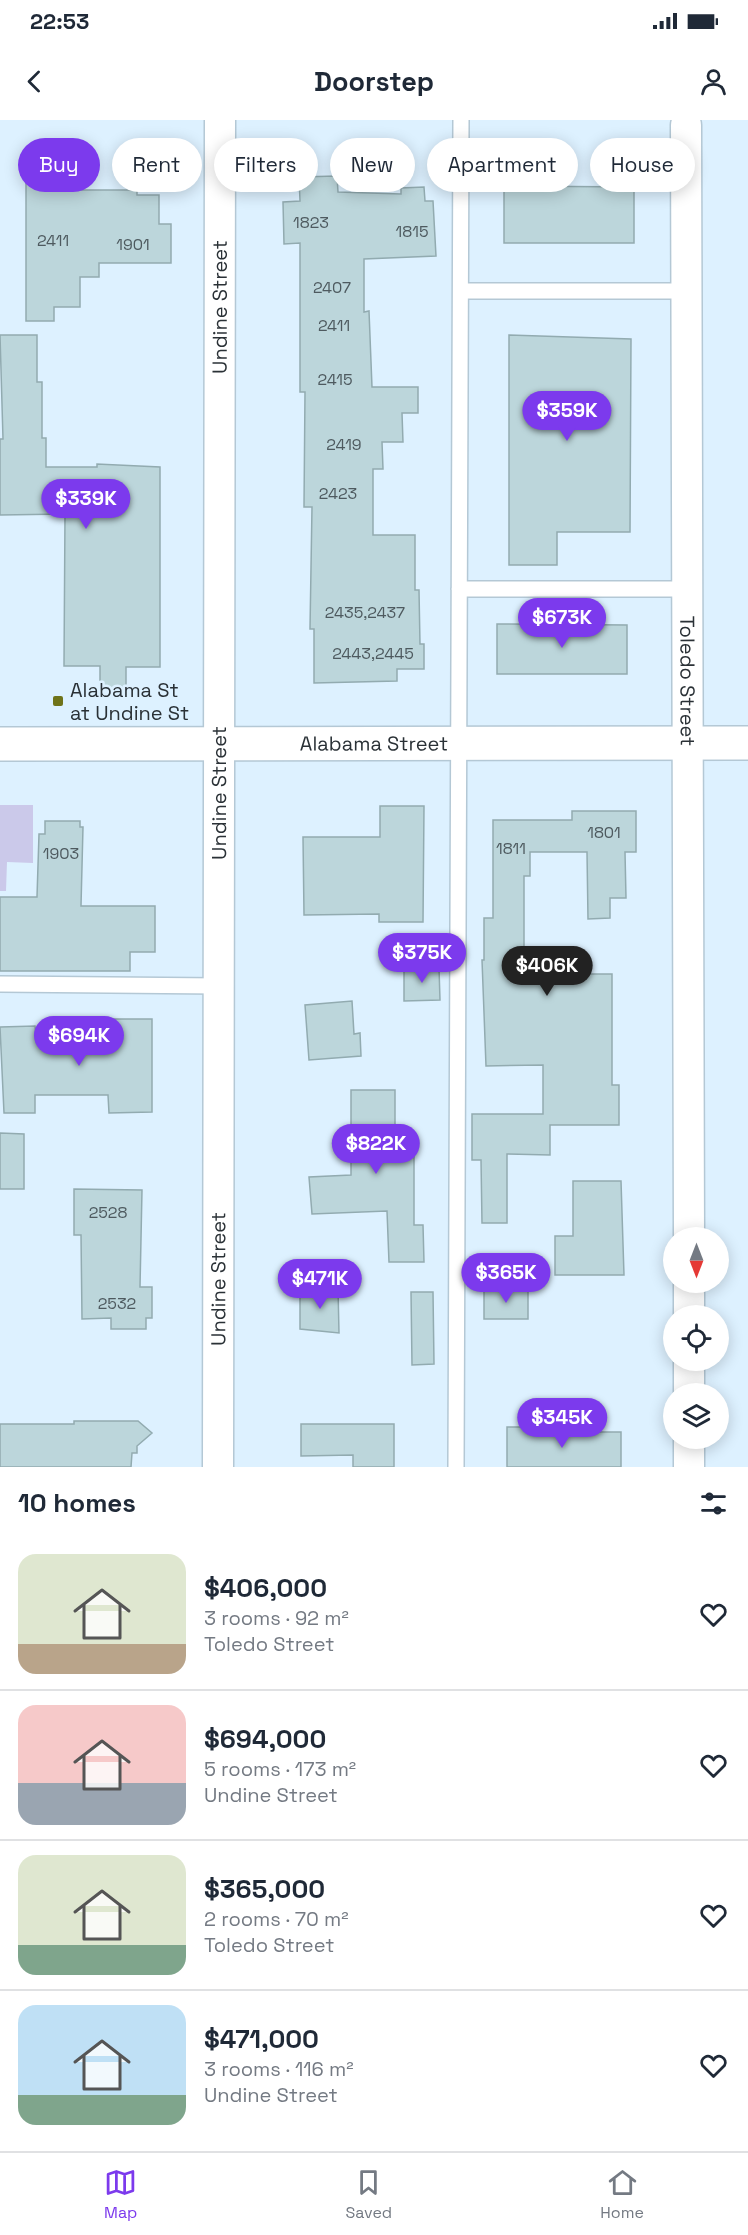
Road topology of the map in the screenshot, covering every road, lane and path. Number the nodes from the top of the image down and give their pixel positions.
1 (220, 120) edge
2 (461, 120) edge
3 (686, 122) edge
4 (460, 291) junction
5 (686, 291) junction
6 (459, 589) junction
7 (687, 589) junction
8 (687, 743) junction
9 (748, 743) edge
10 (0, 744) edge
11 (219, 744) junction
12 (459, 744) junction
13 (0, 984) edge
14 (219, 986) junction
15 (688, 1227) edge
16 (689, 1449) edge
17 (218, 1467) edge
18 (456, 1467) edge
19 (689, 1467) edge

1 - 11 street, Undine Street
2 - 4 lane
3 - 5 street, Toledo Street
4 - 5 lane
4 - 6 lane
5 - 7 street, Toledo Street
6 - 7 lane
6 - 12 lane
7 - 8 street, Toledo Street
8 - 9 main road, Alabama Street
8 - 12 main road, Alabama Street
8 - 15 street, Toledo Street
10 - 11 main road, Alabama Street
11 - 12 main road, Alabama Street
11 - 14 street, Undine Street
12 - 18 lane
13 - 14 lane
14 - 17 street, Undine Street
16 - 19 street

